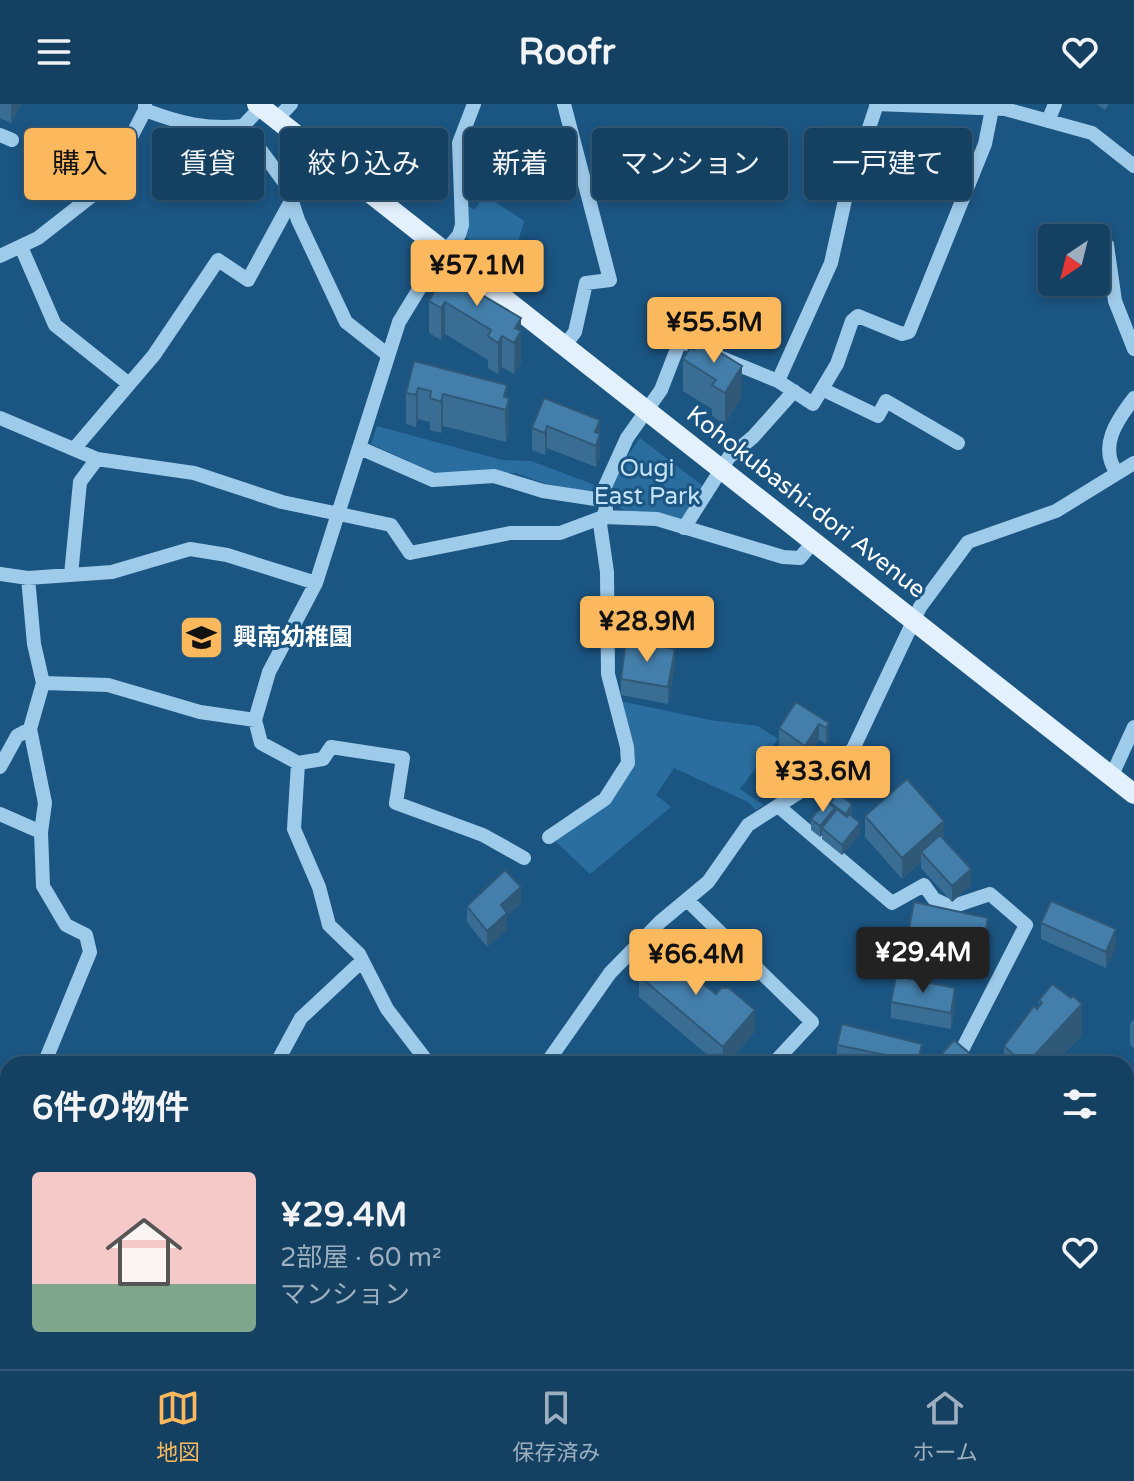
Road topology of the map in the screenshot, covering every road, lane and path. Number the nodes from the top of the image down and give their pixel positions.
1 (291, 104) edge
2 (474, 104) edge
3 (564, 104) edge
4 (876, 104) edge
5 (1055, 104) edge
6 (145, 107) edge
7 (992, 109) junction
8 (265, 110) edge
9 (1048, 121) junction
10 (243, 126) junction
11 (1134, 166) edge
12 (291, 201) junction
13 (22, 249) junction
14 (447, 251) junction
15 (0, 256) edge
16 (1110, 266) edge
17 (565, 345) junction
18 (1134, 349) edge
19 (388, 355) junction
20 (778, 381) junction
21 (129, 384) junction
22 (824, 390) junction
23 (794, 391) junction
24 (1134, 398) edge
25 (647, 411) junction
26 (0, 418) edge
27 (958, 443) dead end
28 (360, 448) junction
29 (74, 449) junction
30 (97, 459) junction
31 (1134, 463) edge
32 (722, 468) junction
33 (1117, 473) junction
34 (602, 500) junction
35 (339, 514) junction
36 (603, 517) junction
37 (684, 528) junction
38 (814, 541) junction
39 (0, 574) edge
40 (71, 575) junction
41 (28, 578) junction
42 (316, 583) junction
43 (913, 620) junction
44 (43, 683) junction
45 (255, 720) junction
46 (1134, 727) edge
47 (30, 729) junction
48 (298, 763) junction
49 (0, 767) edge
50 (1112, 775) junction
51 (1134, 794) edge
52 (778, 806) junction
53 (0, 814) edge
54 (41, 832) junction
55 (549, 837) dead end
56 (524, 858) dead end
57 (687, 900) junction
58 (362, 961) junction
59 (47, 1056) edge
60 (280, 1056) edge
61 (420, 1056) edge
62 (552, 1056) edge
63 (780, 1056) edge
64 (956, 1056) edge

1 - 8 street
2 - 14 street
3 - 17 street
4 - 7 street
4 - 20 street
5 - 9 street
6 - 10 street
6 - 13 street
7 - 9 street
7 - 22 street
8 - 10 street
8 - 14 main road, Kohokubashi-dori Avenue
9 - 11 street
10 - 12 street
12 - 19 street
12 - 21 street
13 - 15 street
13 - 21 street
14 - 17 main road, Kohokubashi-dori Avenue
14 - 19 street
16 - 18 street
17 - 25 main road, Kohokubashi-dori Avenue
19 - 28 street
20 - 23 street
20 - 25 street
21 - 29 street
22 - 23 street
22 - 27 street
23 - 32 street
24 - 33 street
25 - 32 main road, Kohokubashi-dori Avenue
25 - 34 street
26 - 29 street
28 - 34 street
28 - 35 street
29 - 30 street
30 - 35 street
30 - 40 street
31 - 33 street
32 - 37 street
32 - 38 main road, Kohokubashi-dori Avenue
33 - 43 street
34 - 36 street
35 - 36 street
35 - 42 street
36 - 37 street
36 - 55 street
37 - 38 street
38 - 43 main road, Kohokubashi-dori Avenue
39 - 41 street
40 - 41 street
40 - 42 street
41 - 44 street
42 - 45 street
43 - 50 main road, Kohokubashi-dori Avenue
43 - 52 street
44 - 45 street
44 - 47 street
45 - 48 street
46 - 50 street
47 - 49 street
47 - 54 street
48 - 56 street
48 - 58 street
50 - 51 main road, Kohokubashi-dori Avenue
52 - 57 street
52 - 64 street
53 - 54 street
54 - 59 street
57 - 62 street
57 - 63 street
58 - 60 street
58 - 61 street

